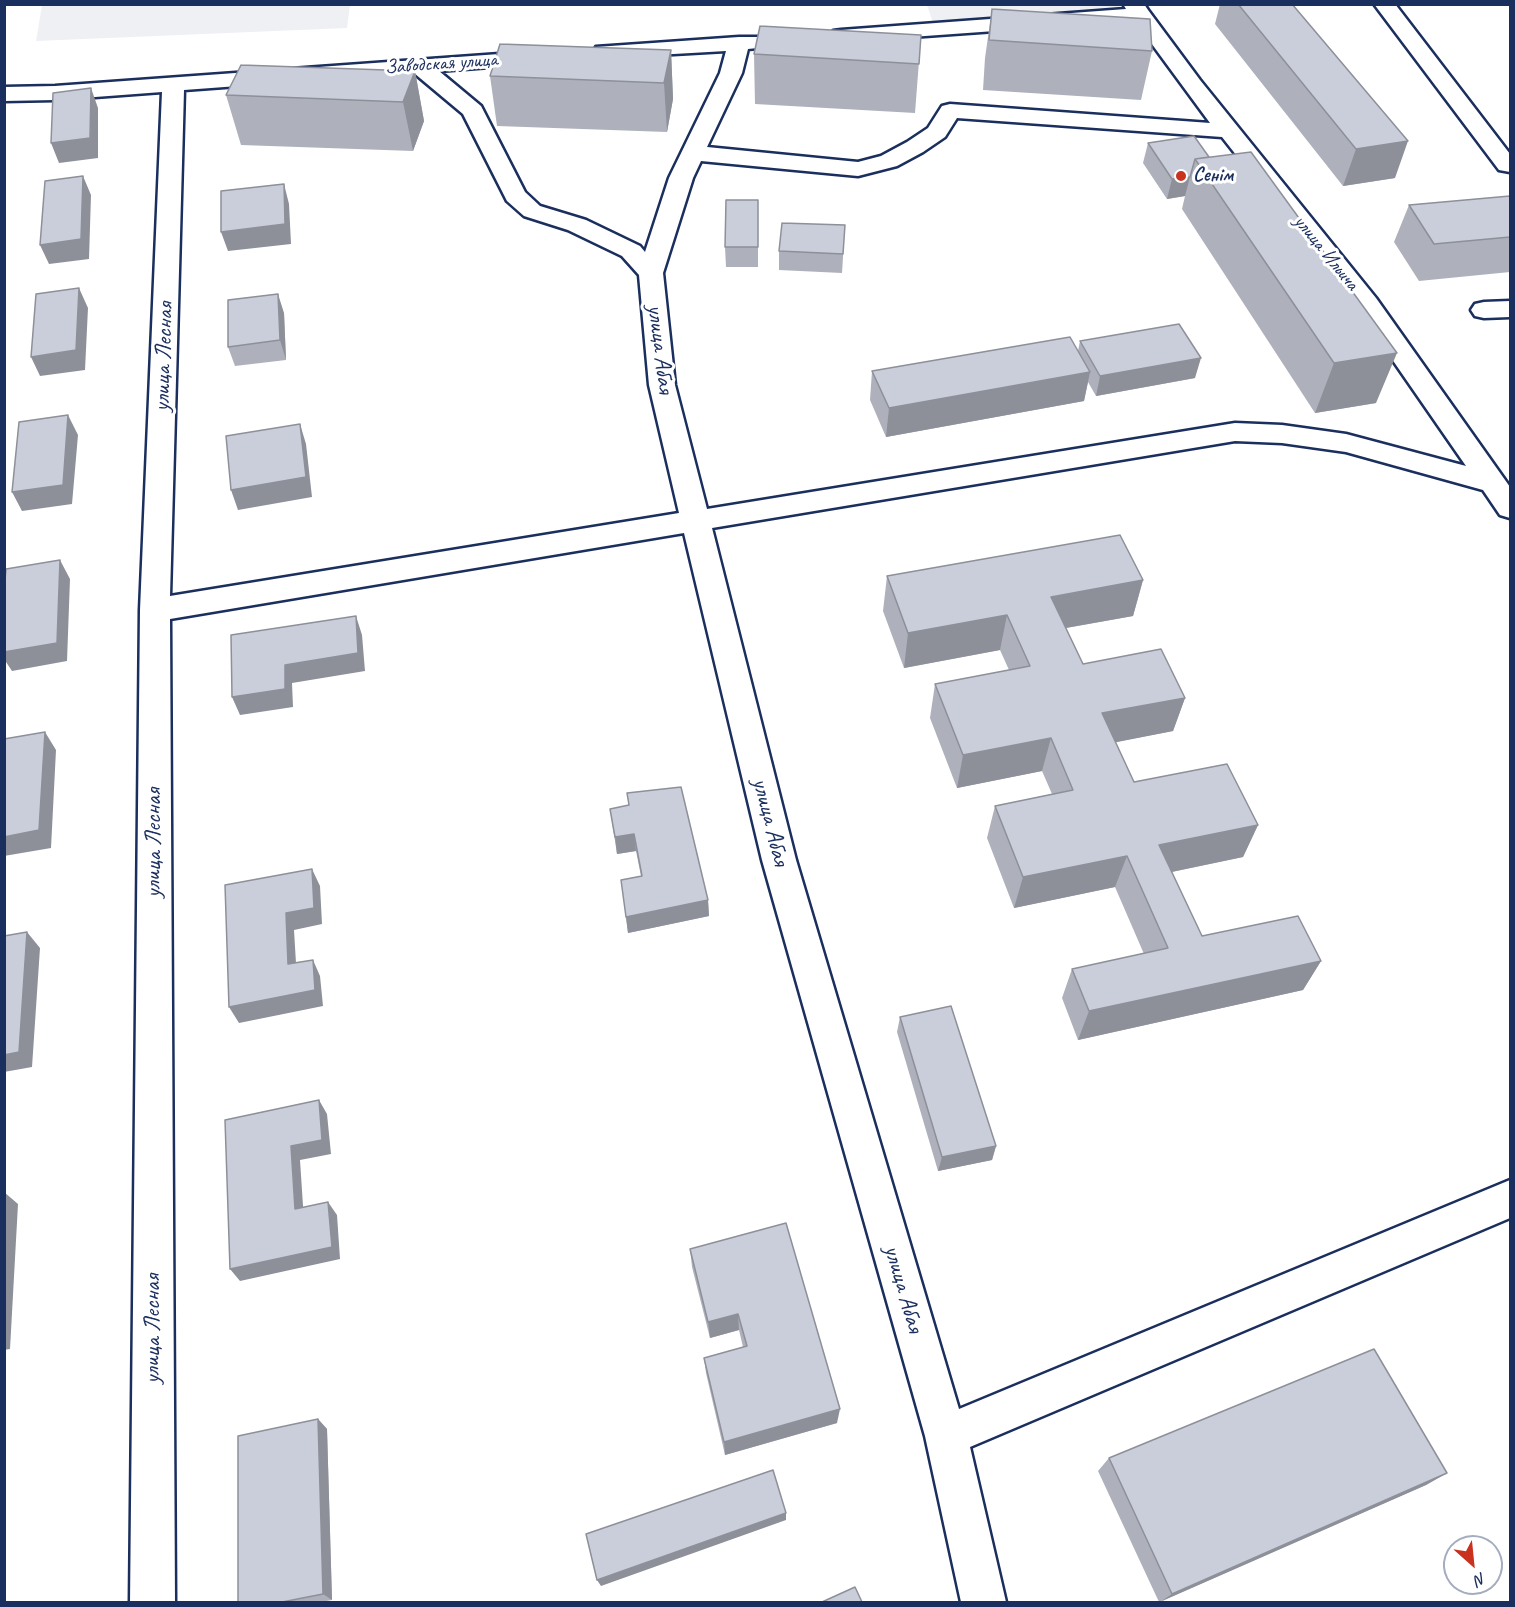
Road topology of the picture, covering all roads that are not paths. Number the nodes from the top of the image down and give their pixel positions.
1 (1384, 4) edge
2 (1137, 9) edge
3 (818, 38) edge
4 (784, 40) edge
5 (739, 43) junction
6 (584, 54) edge
7 (561, 55) edge
8 (418, 65) junction
9 (173, 84) junction
10 (4, 94) edge
11 (1229, 131) junction
12 (693, 153) junction
13 (1510, 165) edge
14 (651, 273) junction
15 (1510, 309) edge
16 (1484, 310) dead end
17 (1492, 483) junction
18 (1510, 508) edge
19 (697, 520) junction
20 (154, 610) junction
21 (1510, 1199) edge
22 (946, 1436) junction
23 (152, 1602) edge
24 (983, 1602) edge

1 - 13 street
2 - 3 street
2 - 11 street, улица Ильича
4 - 5 street
5 - 6 street
5 - 12 street, улица Абая
7 - 8 street, Заводская улица
8 - 9 street, Заводская улица
8 - 14 street
9 - 10 street, Заводская улица
9 - 20 street, улица Лесная
11 - 12 street
11 - 17 street, улица Ильича
12 - 14 street, улица Абая
14 - 19 street, улица Абая
15 - 16 street
17 - 18 street, улица Ильича
17 - 19 street
19 - 20 street
19 - 22 street, улица Абая
20 - 23 street, улица Лесная
21 - 22 street
22 - 24 street, улица Абая

